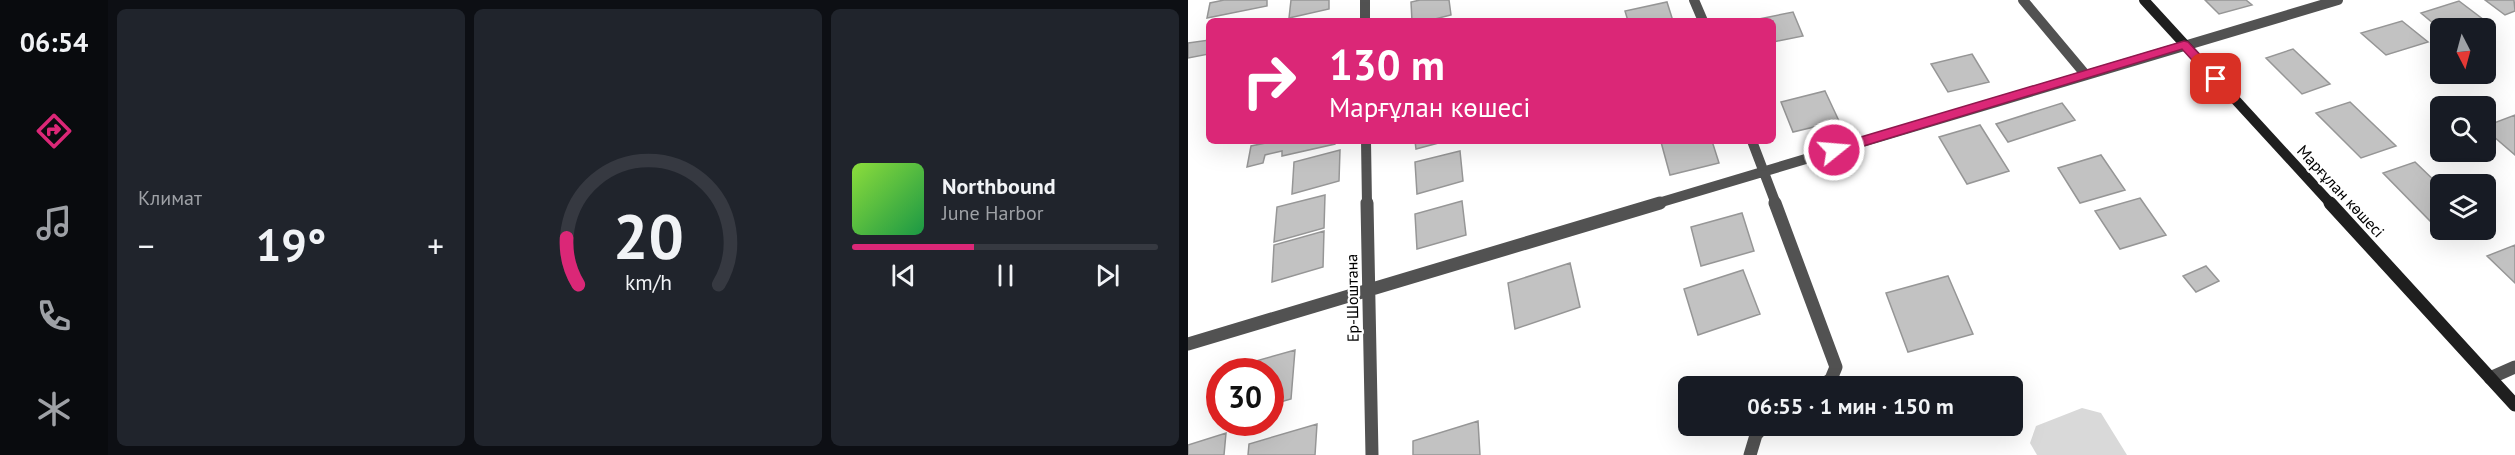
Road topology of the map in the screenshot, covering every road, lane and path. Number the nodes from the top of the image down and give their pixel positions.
1 (1365, 0) edge
2 (1694, 0) edge
3 (2024, 0) edge
4 (2144, 0) edge
5 (2337, 0) edge
6 (1365, 18) edge
7 (1701, 18) edge
8 (2184, 45) junction
9 (2085, 74) junction
10 (1366, 144) edge
11 (1753, 144) edge
12 (1765, 171) junction
13 (1368, 291) junction
14 (1188, 344) edge
15 (2515, 367) edge
16 (1832, 376) edge
17 (2490, 378) junction
18 (2515, 405) edge
19 (1755, 436) edge
20 (1372, 455) edge
21 (1750, 455) edge

1 - 6 street
2 - 7 street
3 - 9 street
4 - 8 main road, Марғұлан көшесі
5 - 8 street
8 - 9 street
8 - 17 main road, Марғұлан көшесі
9 - 12 street
10 - 13 street, Ер-Шоштана
11 - 12 street
12 - 13 street
12 - 16 street
13 - 14 street
13 - 20 street, Ер-Шоштана
15 - 17 street
17 - 18 main road, Марғұлан көшесі
19 - 21 street

